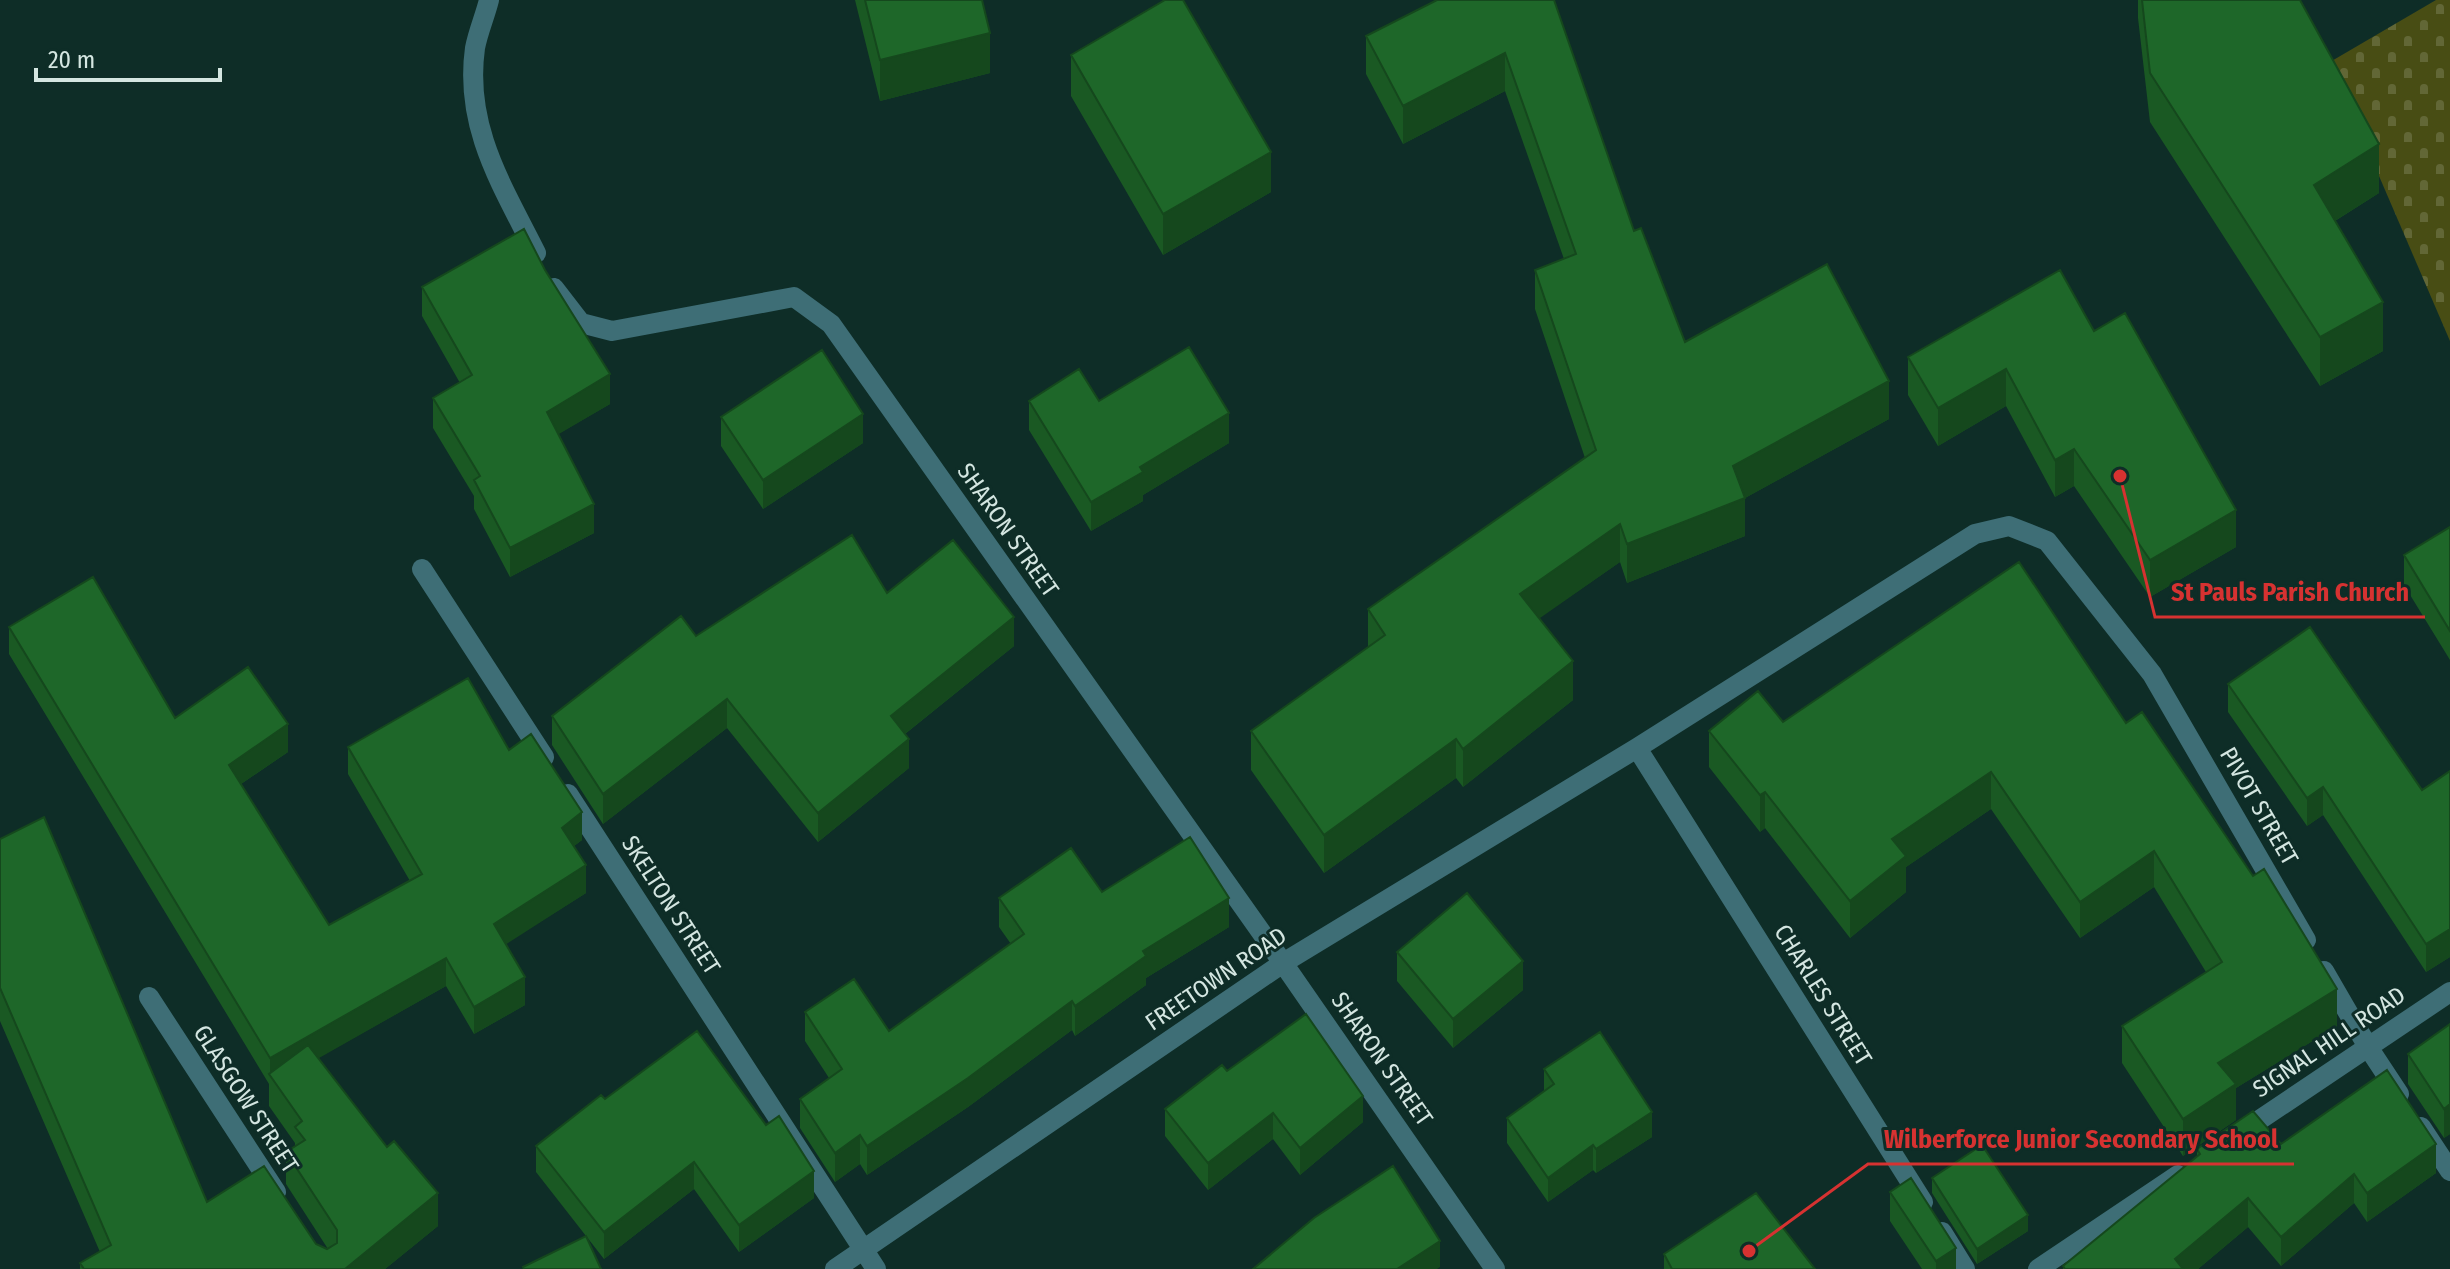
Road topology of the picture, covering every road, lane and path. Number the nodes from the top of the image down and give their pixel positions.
1 (489, 0) edge
2 (1975, 534) joint
3 (422, 569) dead end
4 (1637, 748) junction
5 (1283, 963) junction
6 (2450, 992) edge
7 (149, 997) dead end
8 (2368, 1047) junction
9 (2223, 1145) edge
10 (2196, 1162) edge
11 (2450, 1171) edge
12 (284, 1204) edge
13 (863, 1251) junction
14 (835, 1269) edge
15 (876, 1269) edge
16 (1495, 1269) edge
17 (1965, 1269) edge
18 (2038, 1269) edge

1 - 5 street, SHARON STREET
2 - 4 street, FREETOWN ROAD
2 - 8 street, PIVOT STREET
3 - 13 street, SKELTON STREET
4 - 5 street, FREETOWN ROAD
4 - 17 street, CHARLES STREET
5 - 13 street, FREETOWN ROAD
5 - 16 street, SHARON STREET
6 - 8 street, SIGNAL HILL ROAD
7 - 12 street, GLASGOW STREET
8 - 9 street, SIGNAL HILL ROAD
8 - 11 street, PIVOT STREET
10 - 18 street
13 - 14 street, FREETOWN ROAD
13 - 15 street, SKELTON STREET

